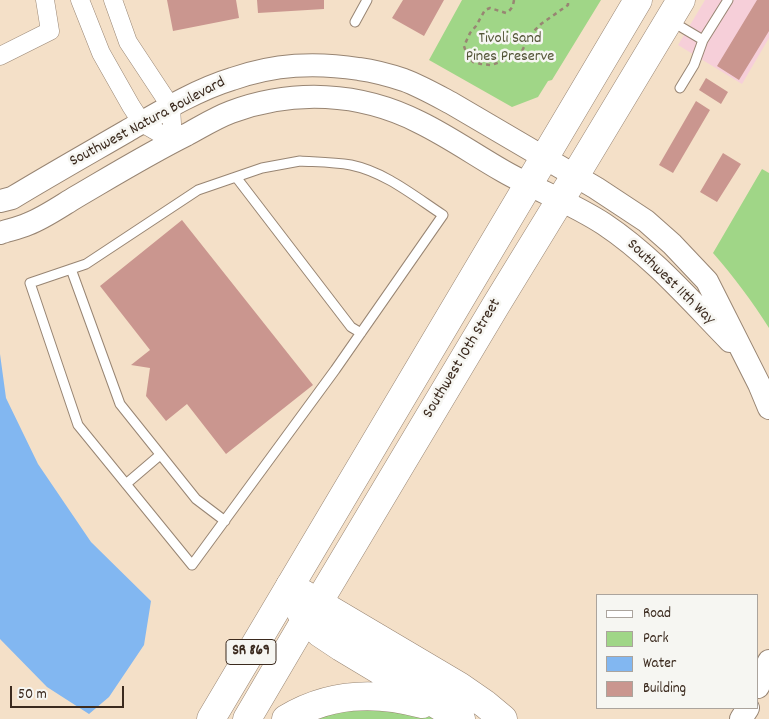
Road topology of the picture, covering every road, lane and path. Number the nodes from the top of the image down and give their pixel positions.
1 (45, 0) edge
2 (80, 0) edge
3 (113, 0) edge
4 (367, 0) edge
5 (514, 0) edge
6 (568, 0) edge
7 (638, 0) edge
8 (728, 0) edge
9 (675, 10) edge
10 (355, 22) dead end
11 (703, 40) junction
12 (0, 56) edge
13 (680, 88) dead end
14 (171, 107) junction
15 (142, 123) junction
16 (173, 142) junction
17 (544, 158) junction
18 (575, 176) junction
19 (236, 177) junction
20 (528, 185) junction
21 (0, 201) edge
22 (560, 201) junction
23 (0, 233) edge
24 (71, 269) junction
25 (362, 333) junction
26 (746, 358) junction
27 (769, 408) edge
28 (160, 455) junction
29 (126, 484) junction
30 (225, 521) junction
31 (290, 586) junction
32 (312, 612) junction
33 (769, 661) edge
34 (759, 685) edge
35 (456, 716) edge
36 (211, 719) edge
37 (247, 719) edge
38 (286, 719) edge
39 (503, 719) edge

1 - 12 street
2 - 15 street
3 - 14 street
4 - 10 lane
5 - 6 path
7 - 17 main road, Southwest 10th Street
8 - 11 lane
9 - 11 lane
9 - 18 main road, Southwest 10th Street
11 - 13 lane
14 - 15 street, Southwest Natura Boulevard
14 - 16 street
14 - 17 street, Southwest Natura Boulevard
15 - 16 street
15 - 21 street, Southwest Natura Boulevard
16 - 20 street, Southwest Natura Boulevard
16 - 23 street, Southwest Natura Boulevard
17 - 18 street, Southwest Natura Boulevard
17 - 20 main road, Southwest 10th Street
18 - 22 main road, Southwest 10th Street
18 - 26 street, Southwest 11th Way
19 - 24 lane
19 - 25 lane
19 - 25 lane
20 - 22 street, Southwest Natura Boulevard
20 - 31 main road, Southwest 10th Street
22 - 26 street, Southwest 11th Way
22 - 32 main road, Southwest 10th Street
24 - 28 lane
24 - 29 lane
25 - 30 lane
26 - 27 street, Southwest 11th Way
28 - 29 lane
28 - 30 lane
29 - 30 lane
31 - 32 main road
31 - 36 main road, Southwest 10th Street / SR 869
32 - 35 main road
32 - 37 main road, Southwest 10th Street / SR 869
32 - 39 main road
33 - 34 street
35 - 38 main road

